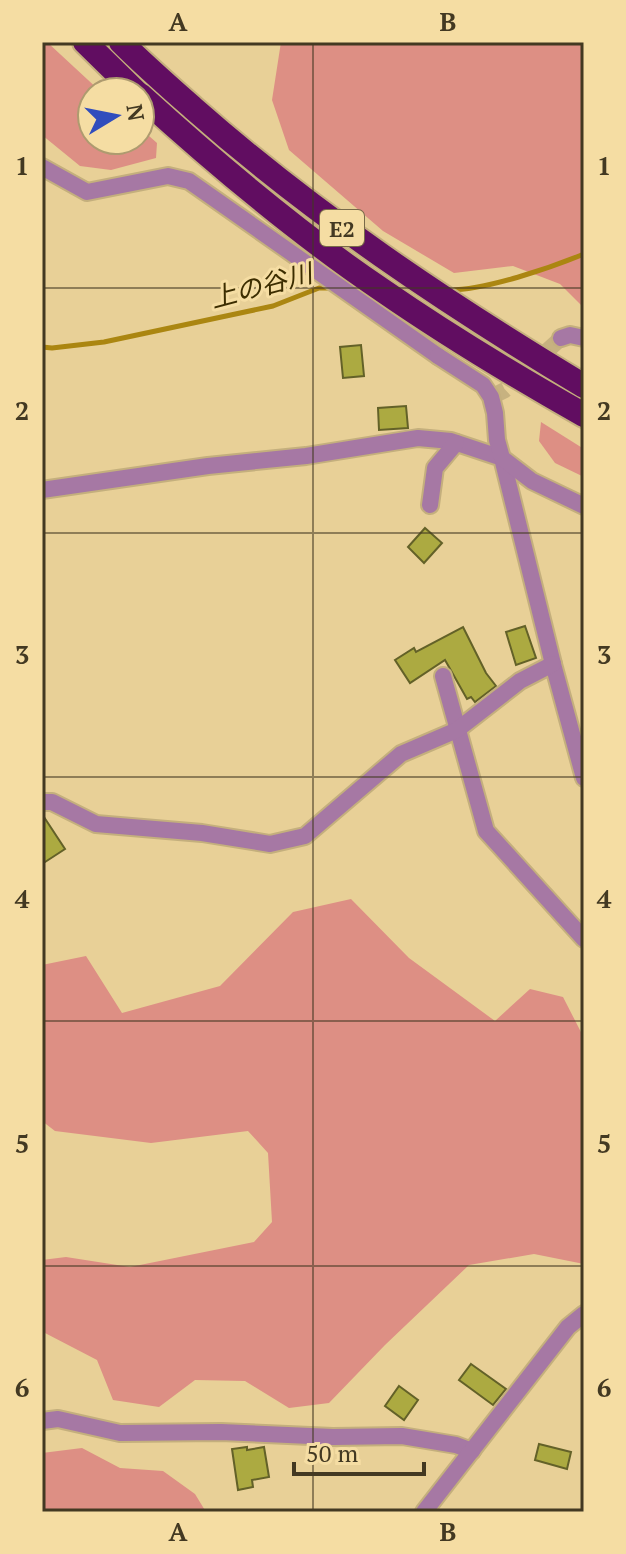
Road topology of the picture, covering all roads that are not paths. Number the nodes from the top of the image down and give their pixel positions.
1 (85, 42) edge
2 (121, 42) edge
3 (120, 76) edge
4 (156, 110) edge
5 (42, 167) edge
6 (561, 338) tunnel mouth
7 (584, 338) edge
8 (584, 386) edge
9 (584, 415) edge
10 (456, 443) junction
11 (502, 458) junction
12 (42, 490) edge
13 (430, 505) dead end
14 (584, 506) edge
15 (553, 664) junction
16 (443, 676) dead end
17 (457, 730) junction
18 (584, 778) edge
19 (42, 802) edge
20 (584, 939) edge
21 (584, 1314) edge
22 (42, 1421) edge
23 (472, 1451) junction
24 (424, 1512) edge

1 - 3 highway, E2
2 - 8 highway, E2
4 - 9 highway, E2
5 - 11 street
6 - 7 street
10 - 11 street
10 - 12 street
10 - 13 street
11 - 14 street
11 - 15 street
15 - 17 street
15 - 18 street
16 - 17 street
17 - 19 street
17 - 20 street
21 - 23 street
22 - 23 street
23 - 24 street

